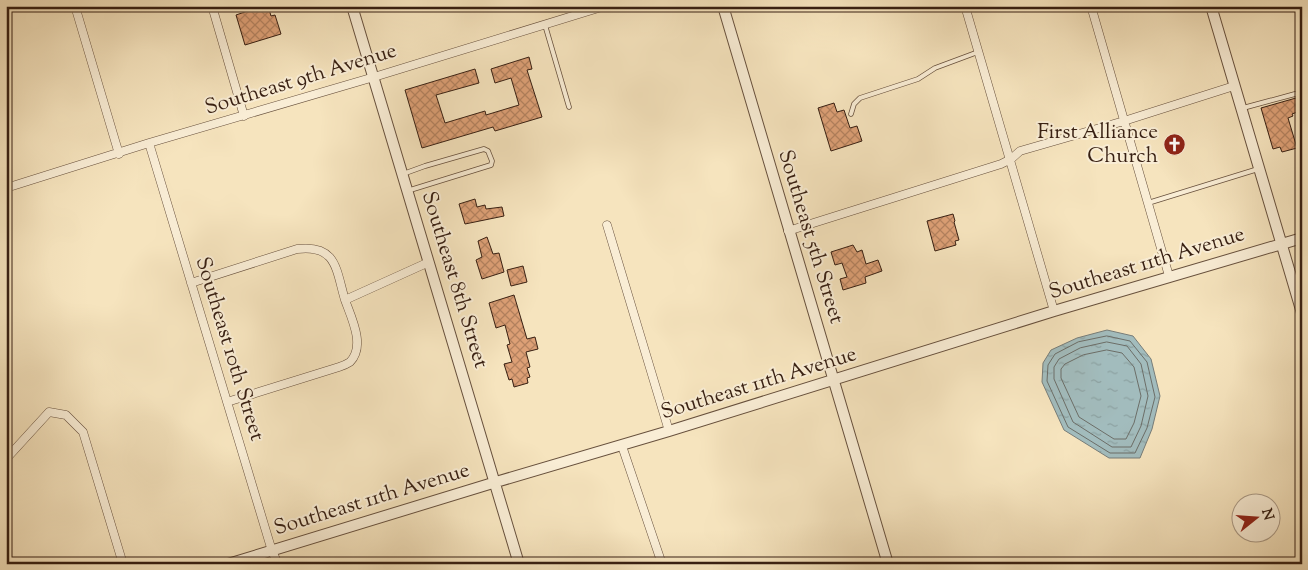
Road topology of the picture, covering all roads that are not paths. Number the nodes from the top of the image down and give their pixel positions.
1 (76, 6) edge
2 (212, 6) edge
3 (352, 6) edge
4 (723, 6) edge
5 (965, 6) edge
6 (1091, 6) edge
7 (1211, 6) edge
8 (600, 7) edge
9 (545, 25) junction
10 (978, 52) junction
11 (374, 77) junction
12 (1234, 86) junction
13 (1302, 95) edge
14 (569, 107) dead end
15 (1241, 108) junction
16 (851, 114) dead end
17 (244, 116) junction
18 (1124, 121) junction
19 (149, 143) junction
20 (120, 154) junction
21 (1011, 159) junction
22 (1259, 169) junction
23 (403, 174) junction
24 (6, 188) edge
25 (407, 190) junction
26 (1148, 203) junction
27 (607, 225) dead end
28 (788, 231) junction
29 (1302, 238) edge
30 (1281, 244) junction
31 (429, 262) junction
32 (1169, 276) junction
33 (191, 283) junction
34 (345, 300) junction
35 (1301, 310) edge
36 (1054, 311) junction
37 (834, 380) junction
38 (227, 402) junction
39 (669, 431) junction
40 (622, 446) junction
41 (6, 459) edge
42 (496, 482) junction
43 (272, 550) junction
44 (123, 564) edge
45 (228, 564) edge
46 (278, 564) edge
47 (520, 564) edge
48 (662, 564) edge
49 (888, 564) edge

1 - 20 street
2 - 17 street
3 - 11 street, Southeast 8th Street
4 - 28 street, Southeast 5th Street
5 - 10 street
6 - 18 street
7 - 12 street
8 - 9 street, Southeast 9th Avenue
9 - 11 street, Southeast 9th Avenue
9 - 14 lane
10 - 16 lane
10 - 21 street
11 - 17 street, Southeast 9th Avenue
11 - 23 street, Southeast 8th Street
12 - 15 street
12 - 18 street
13 - 15 lane
15 - 22 street
17 - 19 street, Southeast 9th Avenue
18 - 21 street
18 - 26 street
19 - 20 street, Southeast 9th Avenue
19 - 33 street, Southeast 10th Street
20 - 24 street, Southeast 9th Avenue
21 - 28 street
21 - 36 street
22 - 26 lane
22 - 30 street
23 - 25 street, Southeast 8th Street
23 - 25 lane
25 - 31 street, Southeast 8th Street
26 - 32 street
27 - 39 street
28 - 37 street, Southeast 5th Street
29 - 30 street, Southeast 11th Avenue
30 - 32 street, Southeast 11th Avenue
30 - 35 street
31 - 34 street
31 - 42 street, Southeast 8th Street
32 - 36 street, Southeast 11th Avenue
33 - 34 street
33 - 38 street, Southeast 10th Street
34 - 38 street
36 - 37 street, Southeast 11th Avenue
37 - 39 street, Southeast 11th Avenue
37 - 49 street, Southeast 5th Street
38 - 43 street, Southeast 10th Street
39 - 40 street, Southeast 11th Avenue
40 - 42 street, Southeast 11th Avenue
40 - 48 street
41 - 44 street
42 - 43 street, Southeast 11th Avenue
42 - 47 street, Southeast 8th Street
43 - 45 street, Southeast 11th Avenue
43 - 46 street, Southeast 10th Street

